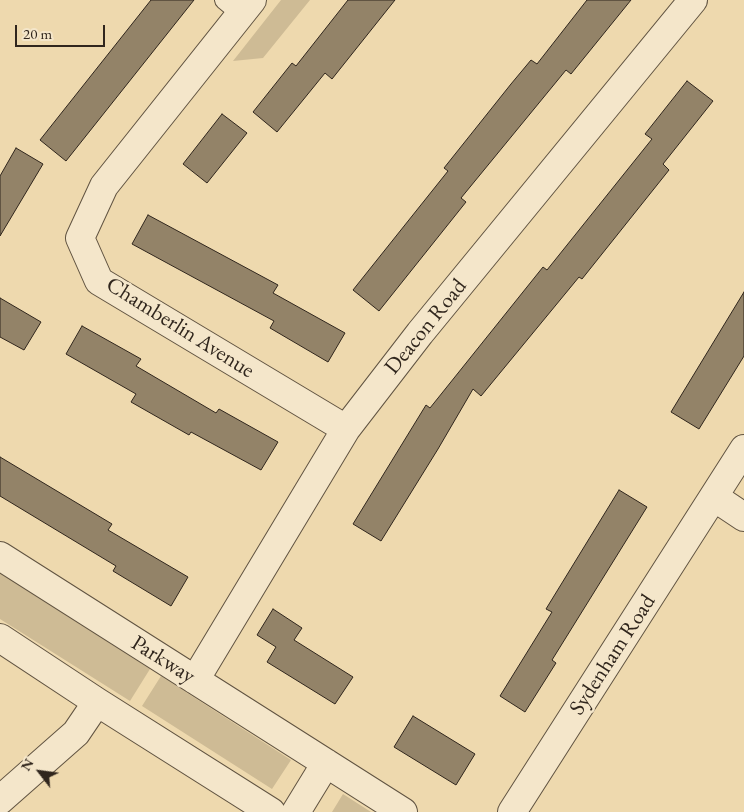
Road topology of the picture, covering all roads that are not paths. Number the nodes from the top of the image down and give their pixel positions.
1 (694, 0) edge
2 (239, 5) edge
3 (346, 429) junction
4 (744, 449) edge
5 (714, 497) junction
6 (744, 517) edge
7 (0, 556) edge
8 (0, 638) edge
9 (195, 680) junction
10 (97, 702) junction
11 (326, 763) junction
12 (0, 800) edge
13 (271, 812) edge
14 (296, 812) edge
15 (403, 812) edge
16 (512, 812) edge

1 - 3 street, Deacon Road
2 - 3 street, Chamberlin Avenue
3 - 9 street, Deacon Road
4 - 5 street, Sydenham Road
5 - 6 street
5 - 16 street, Sydenham Road
7 - 9 street, Parkway
8 - 10 street
9 - 11 street, Parkway
10 - 12 street
10 - 13 street
11 - 14 street
11 - 15 street, Parkway

